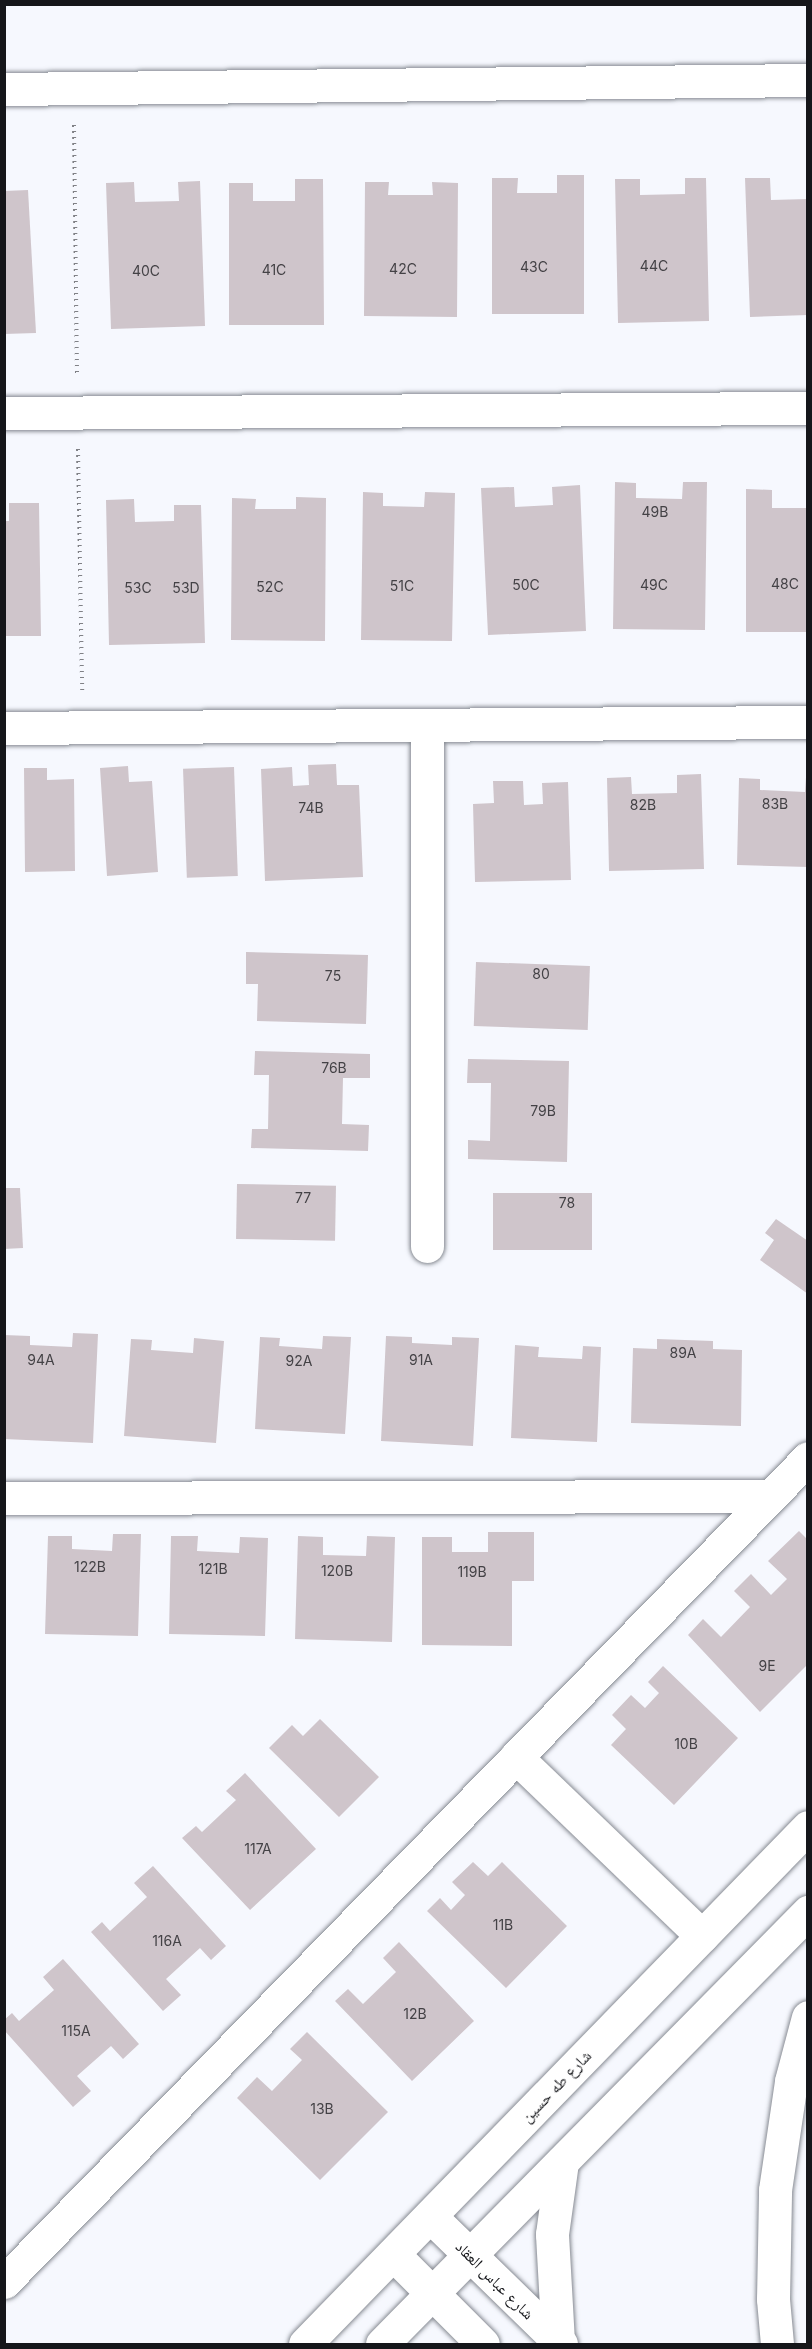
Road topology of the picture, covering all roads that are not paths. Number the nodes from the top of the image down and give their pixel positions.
1 (807, 80) edge
2 (4, 88) edge
3 (807, 408) edge
4 (4, 413) edge
5 (807, 723) edge
6 (427, 725) junction
7 (4, 728) edge
8 (427, 1246) dead end
9 (807, 1458) edge
10 (770, 1496) junction
11 (4, 1498) edge
12 (516, 1757) junction
13 (807, 1827) edge
14 (807, 1912) edge
15 (702, 1936) junction
16 (807, 2017) edge
17 (562, 2162) junction
18 (430, 2216) junction
19 (393, 2254) junction
20 (470, 2255) junction
21 (4, 2282) edge
22 (432, 2294) junction
23 (559, 2343) edge
24 (305, 2344) edge
25 (382, 2344) edge
26 (483, 2344) edge
27 (777, 2344) edge

1 - 2 street
3 - 4 street
5 - 6 street
6 - 7 street
6 - 8 street
9 - 10 street
10 - 11 street
10 - 12 street
12 - 15 street
12 - 21 street
13 - 15 street, شارع طه حسين
14 - 17 street
15 - 18 street, شارع طه حسين
16 - 27 street
17 - 20 street
17 - 23 street
18 - 19 street, شارع طه حسين
18 - 20 street, شارع عباس العقاد
19 - 22 street
19 - 24 street, شارع طه حسين
20 - 22 street
20 - 23 street, شارع عباس العقاد
22 - 25 street
22 - 26 street

